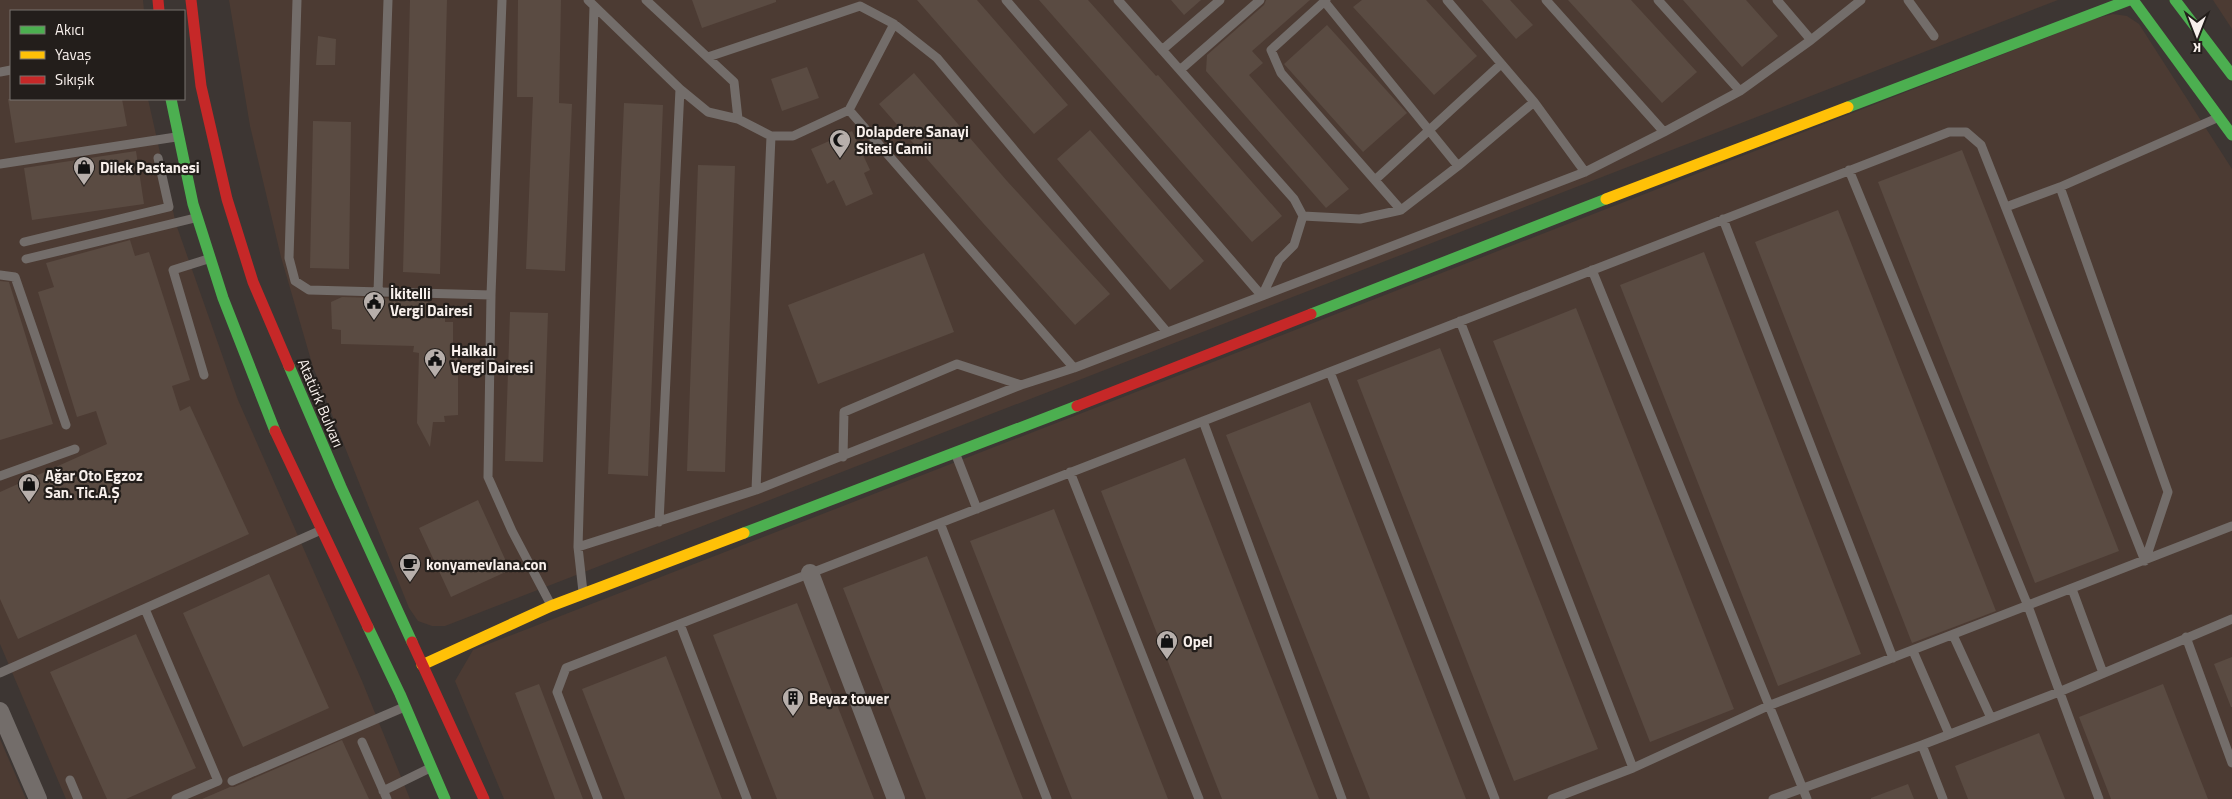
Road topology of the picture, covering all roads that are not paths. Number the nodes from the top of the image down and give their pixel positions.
1 (191, 0) edge
2 (297, 0) edge
3 (388, 0) edge
4 (502, 0) edge
5 (646, 0) edge
6 (1006, 0) edge
7 (1118, 0) edge
8 (1220, 0) edge
9 (1260, 0) edge
10 (1447, 0) edge
11 (1546, 0) edge
12 (1658, 0) edge
13 (1777, 0) edge
14 (1861, 0) edge
15 (1908, 0) edge
16 (2131, 0) edge
17 (2176, 0) edge
18 (1325, 1) edge
19 (591, 3) edge
20 (861, 3) edge
21 (894, 24) junction
22 (1934, 36) dead end
23 (1811, 40) junction
24 (1162, 50) junction
25 (708, 57) junction
26 (1501, 64) junction
27 (1180, 70) junction
28 (2232, 75) edge
29 (680, 88) junction
30 (1740, 92) junction
31 (171, 100) edge
32 (1534, 102) junction
33 (849, 110) junction
34 (2220, 117) junction
35 (738, 119) junction
36 (1429, 130) junction
37 (1664, 132) junction
38 (2232, 135) edge
39 (771, 136) junction
40 (179, 137) junction
41 (158, 158) dead end
42 (0, 164) edge
43 (1458, 166) junction
44 (1849, 170) junction
45 (1586, 172) junction
46 (175, 176) junction
47 (1375, 180) junction
48 (2060, 187) junction
49 (2006, 207) junction
50 (1401, 210) junction
51 (1303, 216) junction
52 (198, 217) junction
53 (1723, 219) junction
54 (24, 242) dead end
55 (210, 258) junction
56 (26, 259) dead end
57 (1592, 270) junction
58 (0, 275) edge
59 (378, 292) junction
60 (491, 295) junction
61 (1262, 296) junction
62 (1460, 321) junction
63 (1166, 331) junction
64 (1074, 368) junction
65 (1330, 372) junction
66 (204, 375) dead end
67 (1022, 385) junction
68 (1203, 421) junction
69 (66, 425) dead end
70 (75, 449) dead end
71 (955, 453) junction
72 (843, 457) junction
73 (1070, 472) junction
74 (0, 476) edge
75 (756, 490) junction
76 (976, 509) junction
77 (659, 522) junction
78 (940, 523) junction
79 (2232, 526) edge
80 (322, 530) junction
81 (578, 547) junction
82 (2144, 561) junction
83 (810, 574) junction
84 (2072, 589) junction
85 (583, 593) junction
86 (551, 606) junction
87 (2028, 606) junction
88 (146, 609) junction
89 (2232, 618) edge
90 (680, 624) junction
91 (1953, 635) junction
92 (2186, 637) junction
93 (1913, 650) junction
94 (1893, 658) junction
95 (422, 665) junction
96 (0, 673) edge
97 (2103, 673) junction
98 (2059, 692) junction
99 (405, 706) junction
100 (1768, 706) junction
101 (0, 712) edge
102 (1991, 718) junction
103 (1949, 734) junction
104 (362, 742) dead end
105 (1922, 745) junction
106 (2232, 763) edge
107 (431, 767) junction
108 (1633, 768) junction
109 (70, 780) dead end
110 (232, 781) dead end
111 (1803, 789) junction
112 (385, 795) edge
113 (38, 799) edge
114 (78, 799) edge
115 (176, 799) edge
116 (444, 799) edge
117 (484, 799) edge
118 (598, 799) edge
119 (747, 799) edge
120 (896, 799) edge
121 (1047, 799) edge
122 (1199, 799) edge
123 (1342, 799) edge
124 (1496, 799) edge
125 (1552, 799) edge
126 (1773, 799) edge
127 (1807, 799) edge
128 (1943, 799) edge
129 (2099, 799) edge

1 - 95 main road, Atatürk Bulvarı
2 - 59 lane
3 - 59 lane
4 - 60 lane
5 - 25 lane
6 - 61 lane
7 - 24 lane
8 - 24 lane
9 - 27 lane
10 - 26 lane
11 - 37 lane
12 - 30 lane
13 - 23 lane
14 - 23 lane
15 - 22 lane
16 - 34 main road
16 - 71 main road
17 - 28 main road
18 - 36 lane
18 - 47 lane
19 - 29 lane
19 - 81 lane
20 - 21 lane
20 - 25 lane
21 - 33 lane
21 - 63 lane
23 - 30 lane
24 - 27 lane
25 - 35 lane
26 - 32 lane
26 - 36 lane
27 - 51 lane
29 - 35 lane
29 - 77 lane
30 - 37 lane
31 - 40 main road
32 - 43 lane
32 - 45 lane
33 - 39 lane
33 - 64 lane
34 - 38 main road
34 - 48 lane
35 - 39 lane
36 - 43 lane
36 - 47 lane
37 - 45 lane
39 - 75 lane
40 - 42 lane
40 - 46 main road
41 - 46 lane
43 - 50 lane
44 - 49 lane
44 - 53 lane
44 - 87 lane
45 - 61 lane
46 - 52 main road
46 - 54 lane
47 - 50 lane
48 - 49 lane
48 - 82 lane
49 - 82 lane
50 - 51 lane
51 - 61 lane
52 - 55 main road
52 - 56 lane
53 - 57 lane
53 - 94 lane
55 - 66 lane
55 - 80 main road
57 - 62 lane
57 - 100 lane
58 - 69 lane
59 - 60 lane
60 - 86 lane
61 - 63 lane
62 - 65 lane
62 - 108 lane
63 - 64 lane
64 - 67 lane
65 - 68 lane
65 - 124 lane
67 - 72 lane
67 - 72 lane
68 - 73 lane
68 - 123 lane
70 - 74 lane
71 - 76 lane
71 - 85 main road
72 - 75 lane
73 - 76 lane
73 - 122 lane
75 - 77 lane
76 - 78 lane
77 - 81 lane
78 - 83 lane
78 - 121 lane
79 - 82 lane
80 - 88 lane
80 - 99 main road
81 - 85 lane
82 - 84 lane
83 - 90 lane
83 - 120 street
84 - 87 lane
84 - 97 lane
85 - 86 main road
86 - 95 main road
87 - 91 lane
87 - 98 lane
88 - 96 lane
88 - 115 lane
89 - 92 lane
90 - 118 lane
90 - 119 lane
91 - 93 lane
91 - 102 lane
92 - 97 lane
92 - 106 lane
93 - 94 lane
93 - 103 lane
94 - 100 lane
95 - 117 main road, Atatürk Bulvarı
97 - 98 lane
98 - 102 lane
98 - 129 lane
99 - 107 main road
99 - 110 lane
100 - 108 lane
100 - 111 lane
101 - 113 street
102 - 103 lane
103 - 105 lane
104 - 112 lane
105 - 111 lane
105 - 128 lane
107 - 112 lane
107 - 116 main road
108 - 125 lane
109 - 114 lane
111 - 126 lane
111 - 127 lane

